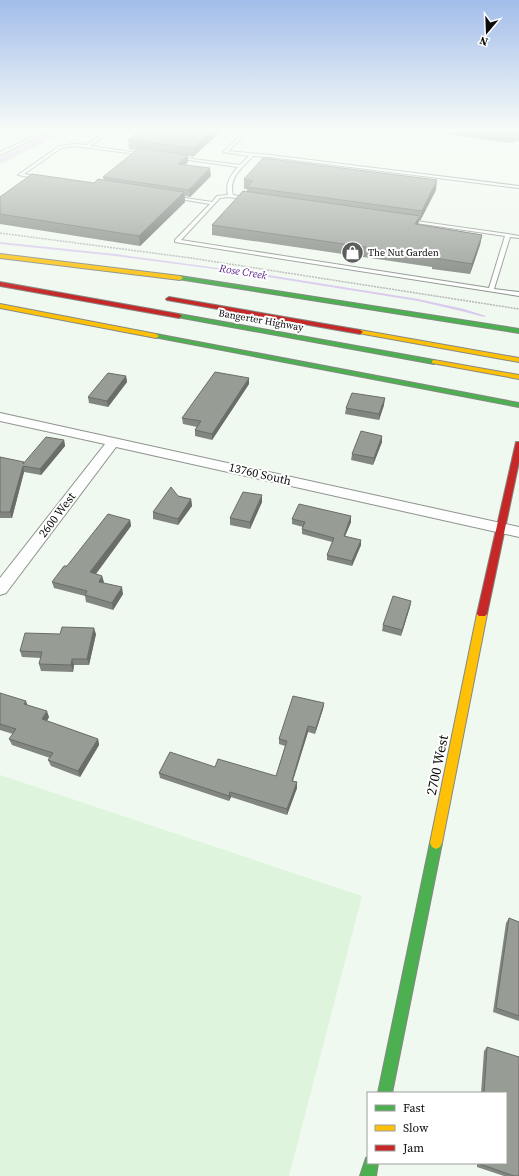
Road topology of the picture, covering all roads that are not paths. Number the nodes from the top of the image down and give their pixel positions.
1 (229, 186) edge
2 (479, 186) edge
3 (519, 191) edge
4 (167, 196) edge
5 (231, 196) junction
6 (254, 200) edge
7 (213, 203) junction
8 (405, 221) edge
9 (508, 235) junction
10 (519, 237) edge
11 (0, 256) edge
12 (0, 284) edge
13 (491, 290) junction
14 (519, 294) edge
15 (156, 296) dead end
16 (0, 306) edge
17 (519, 331) edge
18 (519, 360) edge
19 (519, 377) edge
20 (519, 405) edge
21 (0, 416) edge
22 (114, 441) junction
23 (519, 444) edge
24 (500, 528) junction
25 (519, 532) edge
26 (0, 589) edge
27 (385, 1092) edge
28 (370, 1164) edge
29 (368, 1176) edge

1 - 5 lane
2 - 3 lane
4 - 7 lane
5 - 6 lane
5 - 7 lane
7 - 13 lane
8 - 9 lane
9 - 10 lane
9 - 13 lane
11 - 17 main road
12 - 19 main road, Bangerter Highway
13 - 14 lane
15 - 18 main road, Bangerter Highway
16 - 20 main road
21 - 22 street, 13760 South
22 - 24 street, 13760 South
22 - 26 street, 2600 West
23 - 24 main road, 2700 West
24 - 25 street, 13760 South
24 - 27 main road, 2700 West
28 - 29 main road

